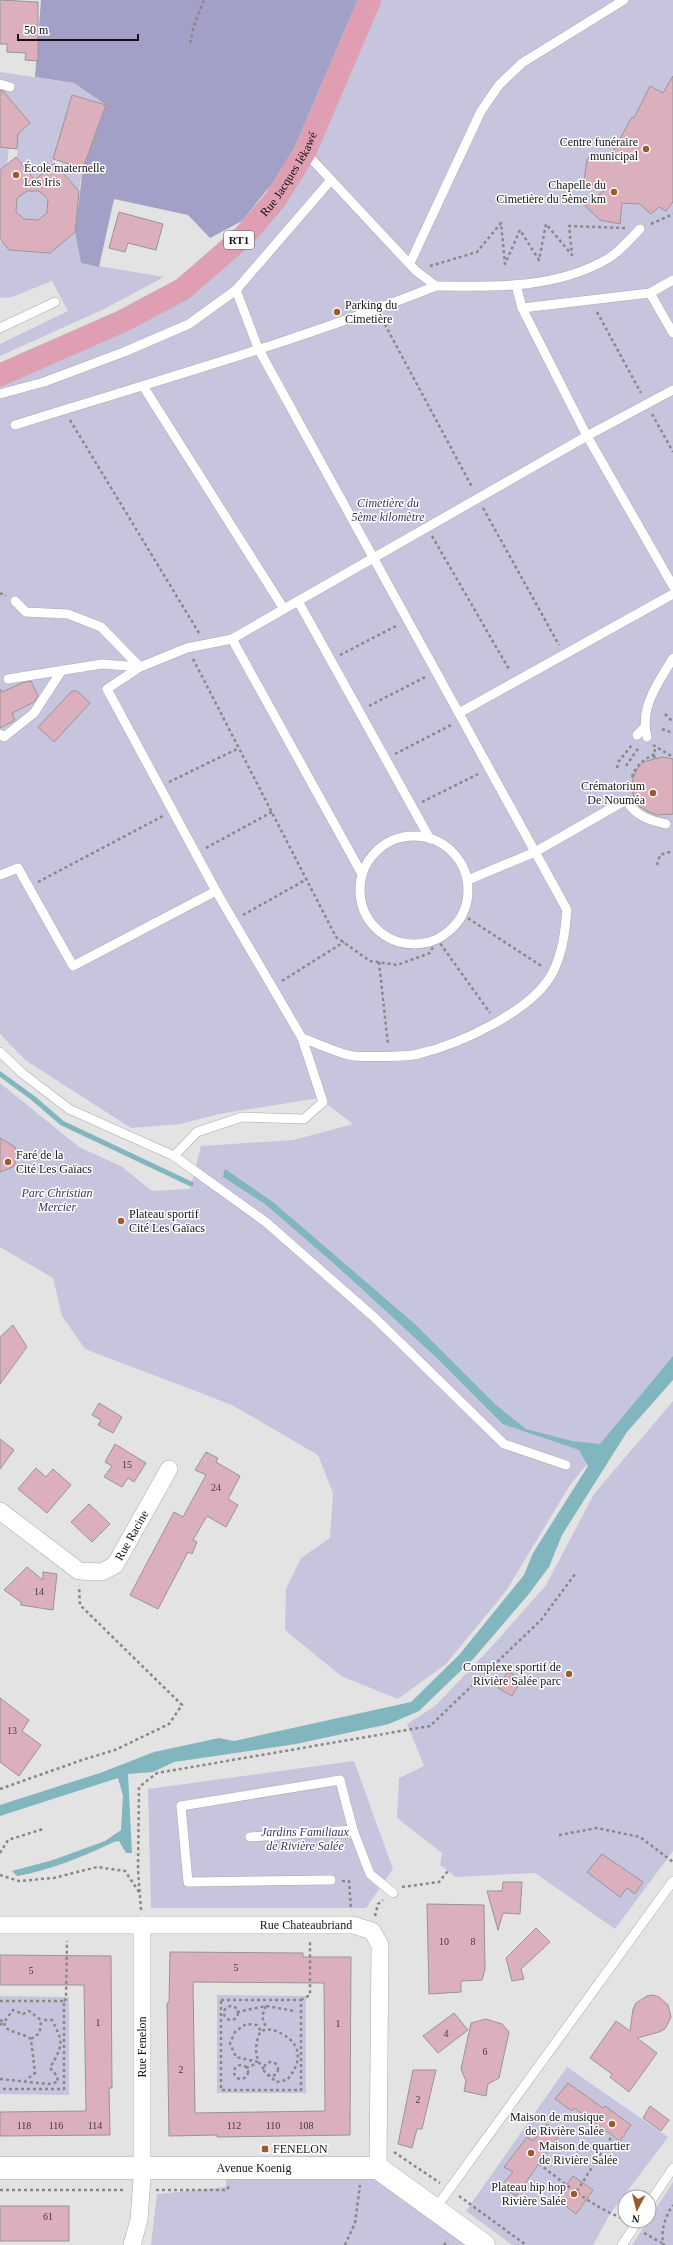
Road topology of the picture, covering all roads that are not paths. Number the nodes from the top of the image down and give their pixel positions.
1 (370, 0) edge
2 (624, 0) edge
3 (0, 84) edge
4 (10, 87) dead end
5 (305, 152) junction
6 (331, 180) junction
7 (640, 229) road end
8 (410, 263) junction
9 (673, 280) edge
10 (516, 285) junction
11 (436, 286) junction
12 (236, 290) junction
13 (650, 293) junction
14 (55, 302) dead end
15 (522, 308) junction
16 (0, 328) edge
17 (673, 333) edge
18 (258, 348) junction
19 (0, 375) edge
20 (143, 386) junction
21 (673, 390) edge
22 (0, 394) edge
23 (14, 425) dead end
24 (587, 436) junction
25 (372, 557) junction
26 (673, 586) edge
27 (673, 594) edge
28 (298, 600) junction
29 (15, 601) dead end
30 (284, 609) junction
31 (232, 639) junction
32 (673, 658) edge
33 (140, 668) junction
34 (62, 670) junction
35 (8, 679) dead end
36 (461, 716) junction
37 (0, 734) edge
38 (637, 736) road end
39 (666, 824) dead end
40 (430, 839) junction
41 (535, 852) junction
42 (362, 874) junction
43 (0, 875) edge
44 (468, 880) junction
45 (216, 891) junction
46 (302, 1038) junction
47 (0, 1052) edge
48 (174, 1156) junction
49 (566, 1465) dead end
50 (169, 1469) dead end
51 (0, 1511) edge
52 (353, 1830) junction
53 (250, 1837) dead end
54 (331, 1880) road end
55 (673, 1882) edge
56 (393, 1893) dead end
57 (0, 1925) edge
58 (142, 1925) junction
59 (0, 2168) edge
60 (142, 2168) junction
61 (378, 2168) junction
62 (673, 2168) edge
63 (657, 2192) edge
64 (435, 2209) junction
65 (633, 2229) edge
66 (132, 2245) edge
67 (484, 2245) edge
68 (622, 2245) edge

1 - 5 main road, Rue Jacques Iékawé / RT1
2 - 8 lane
3 - 4 lane
5 - 6 lane
5 - 19 main road, Rue Jacques Iékawé / RT1
6 - 8 lane
6 - 12 lane
7 - 10 lane
8 - 11 lane
9 - 13 lane
10 - 11 lane
10 - 15 lane
11 - 18 lane
12 - 18 lane
12 - 22 lane
13 - 15 lane
13 - 17 lane
14 - 16 lane
15 - 24 lane
18 - 20 lane
18 - 25 lane
20 - 23 lane
20 - 30 lane
21 - 24 lane
24 - 25 lane
24 - 26 lane
25 - 28 lane
25 - 36 lane
27 - 36 lane
28 - 30 lane
28 - 40 lane
29 - 33 lane
30 - 31 lane
31 - 33 lane
31 - 42 lane
32 - 38 lane
33 - 34 lane
33 - 45 lane
34 - 35 lane
34 - 37 lane
36 - 41 lane
39 - 41 lane
40 - 42 lane
40 - 44 lane
41 - 44 lane
41 - 46 lane
42 - 44 lane
43 - 45 lane
45 - 46 lane
46 - 48 lane
47 - 48 lane
48 - 49 lane
50 - 51 street, Rue Racine
52 - 53 lane
52 - 54 lane
52 - 56 lane
55 - 64 lane
57 - 58 street, Rue Chateaubriand
58 - 60 street, Rue Fenelon
58 - 61 street, Rue Chateaubriand
59 - 60 main road, Avenue Koenig
60 - 61 main road, Avenue Koenig
60 - 66 street, Rue Fenelon
61 - 64 main road
62 - 63 lane
64 - 67 main road
65 - 68 lane

